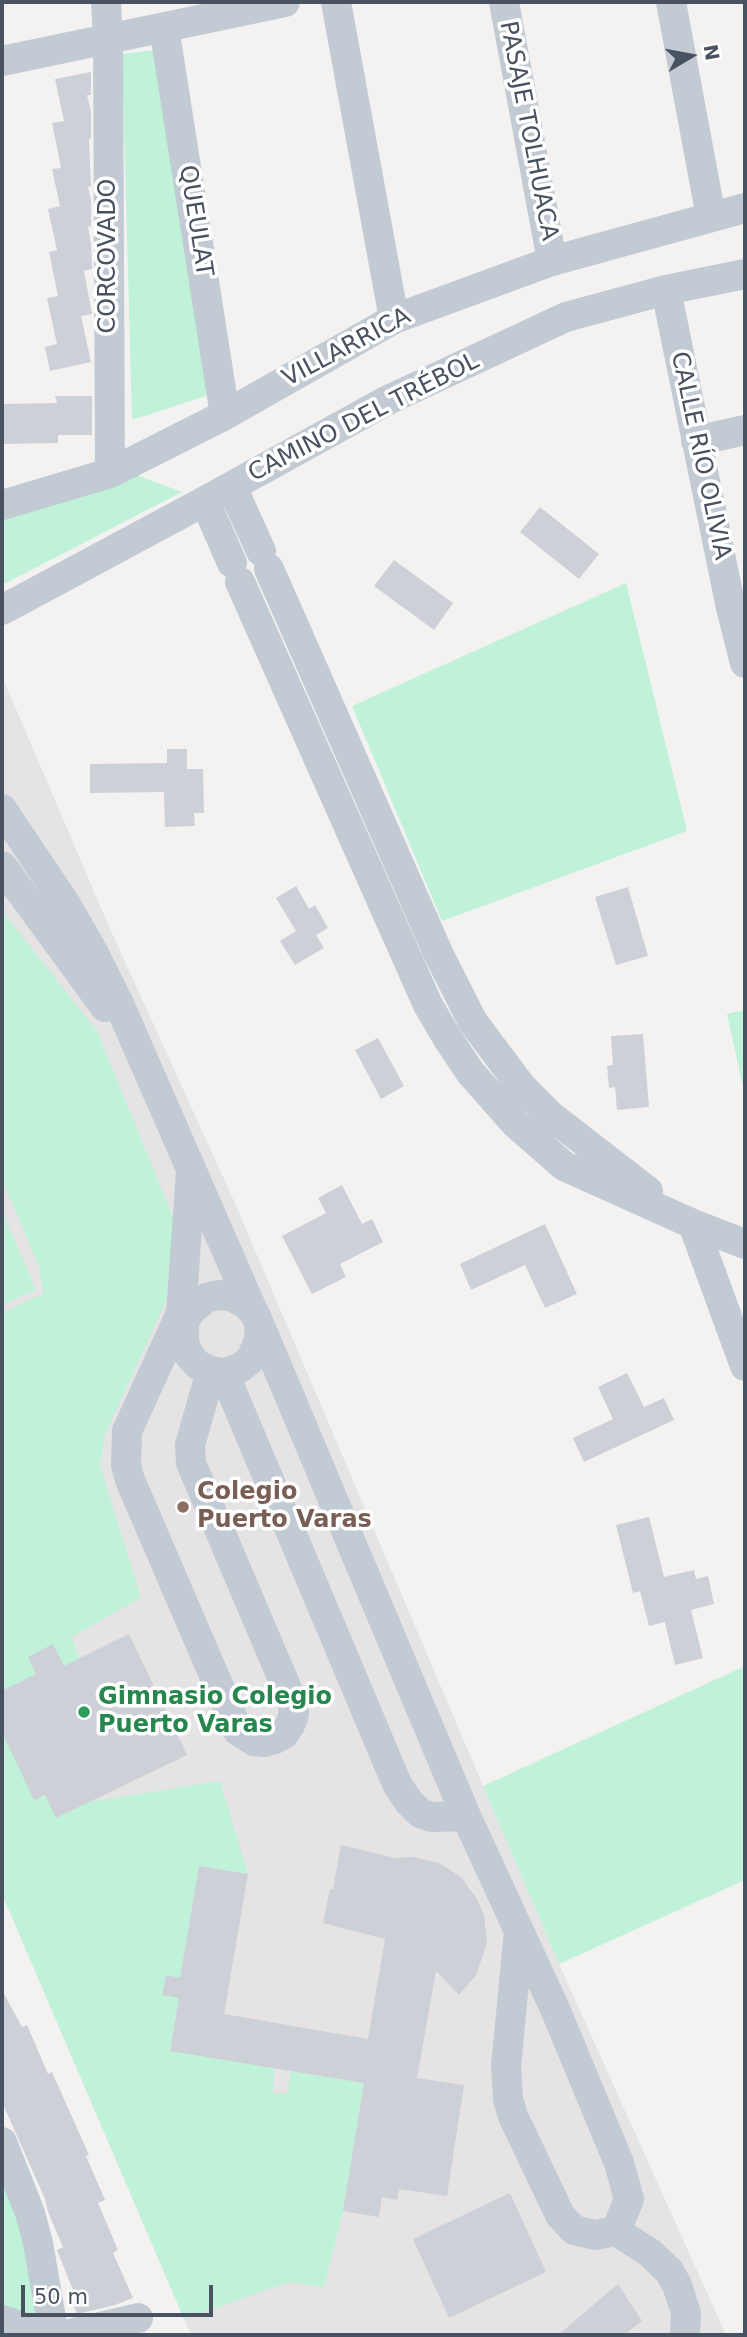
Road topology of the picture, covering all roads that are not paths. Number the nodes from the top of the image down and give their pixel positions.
1 (106, 2) edge
2 (285, 2) edge
3 (336, 2) edge
4 (504, 2) edge
5 (671, 2) edge
6 (164, 27) junction
7 (108, 39) junction
8 (2, 61) edge
9 (745, 208) edge
10 (711, 217) junction
11 (552, 261) junction
12 (745, 274) edge
13 (666, 290) junction
14 (394, 319) junction
15 (225, 415) junction
16 (745, 430) edge
17 (696, 441) junction
18 (110, 473) junction
19 (232, 486) junction
20 (205, 501) junction
21 (2, 505) edge
22 (738, 606) edge
23 (2, 610) edge
24 (745, 663) edge
25 (347, 748) junction
26 (321, 762) junction
27 (2, 809) edge
28 (2, 866) edge
29 (420, 912) junction
30 (393, 926) junction
31 (141, 1057) junction
32 (191, 1171) junction
33 (693, 1224) junction
34 (745, 1244) edge
35 (183, 1318) junction
36 (257, 1320) junction
37 (745, 1366) edge
38 (218, 1372) junction
39 (466, 1816) junction
40 (519, 1931) junction
41 (2, 2142) edge
42 (616, 2231) junction
43 (138, 2318) dead end
44 (2, 2320) edge
45 (47, 2335) edge
46 (54, 2335) edge
47 (65, 2335) edge
48 (685, 2335) edge

1 - 7 street, CORCOVADO
2 - 6 street
3 - 14 street
4 - 11 street, PASAJE TOLHUACA
5 - 10 street
6 - 7 street
6 - 15 street, QUEULAT
7 - 8 street
7 - 18 street, CORCOVADO
9 - 10 street, VILLARRICA
10 - 11 street, VILLARRICA
11 - 14 street, VILLARRICA
12 - 13 street, CAMINO DEL TRÉBOL
13 - 17 street, CALLE RÍO OLIVIA
13 - 19 street, CAMINO DEL TRÉBOL
14 - 15 street, VILLARRICA
15 - 18 street, VILLARRICA
16 - 17 street
17 - 22 street, CALLE RÍO OLIVIA
18 - 21 street, VILLARRICA
19 - 20 street, CAMINO DEL TRÉBOL
19 - 25 street
20 - 23 street, CAMINO DEL TRÉBOL
20 - 26 street
22 - 24 street, CALLE RÍO OLIVIA
25 - 26 street
25 - 29 street
26 - 30 street
27 - 31 street
28 - 31 street
29 - 30 street
29 - 33 street
30 - 33 street
31 - 32 street
32 - 35 street
32 - 36 street
33 - 34 street
33 - 37 street
35 - 36 street
35 - 38 street
35 - 38 street
36 - 38 street
36 - 39 street
38 - 39 street
39 - 40 street
40 - 42 street
40 - 42 street
41 - 46 street
42 - 48 street
43 - 47 street
44 - 45 street

